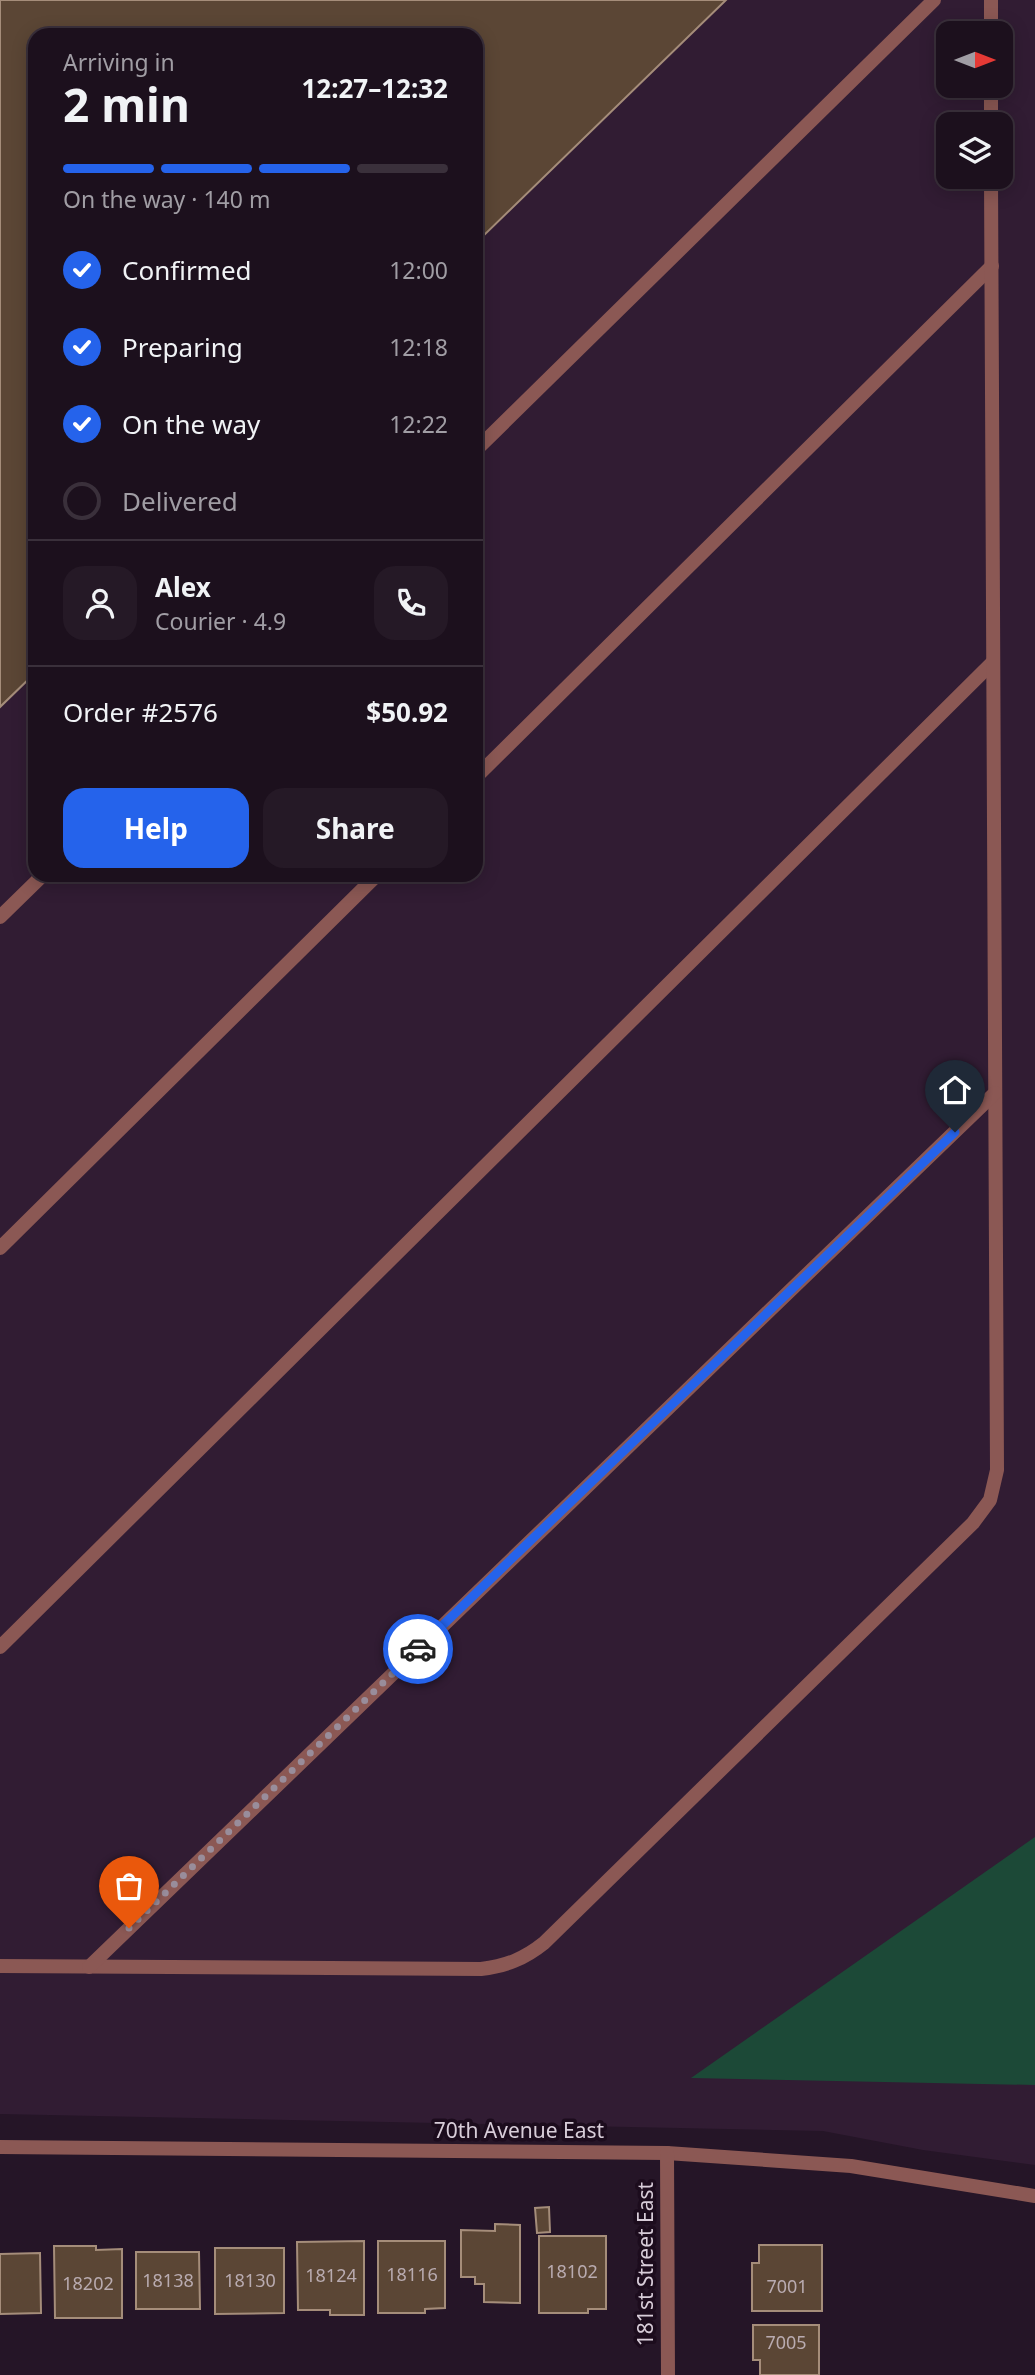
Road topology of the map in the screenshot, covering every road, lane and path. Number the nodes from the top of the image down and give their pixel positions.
1 (934, 0) edge
2 (990, 0) edge
3 (991, 21) edge
4 (991, 189) edge
5 (992, 266) junction
6 (483, 443) edge
7 (993, 662) junction
8 (483, 770) edge
9 (36, 882) edge
10 (370, 882) edge
11 (0, 917) edge
12 (995, 1093) junction
13 (0, 1248) edge
14 (0, 1647) edge
15 (0, 1966) edge
16 (89, 1967) junction
17 (0, 2147) edge
18 (667, 2153) junction
19 (1035, 2196) edge
20 (668, 2375) edge

1 - 6 street
2 - 3 street
4 - 5 street
5 - 7 street
5 - 8 street
7 - 12 street
7 - 14 street
9 - 11 street
10 - 13 street
12 - 16 street
12 - 16 street
15 - 16 street
17 - 18 street, 70th Avenue East
18 - 19 street, 70th Avenue East
18 - 20 street, 181st Street East

